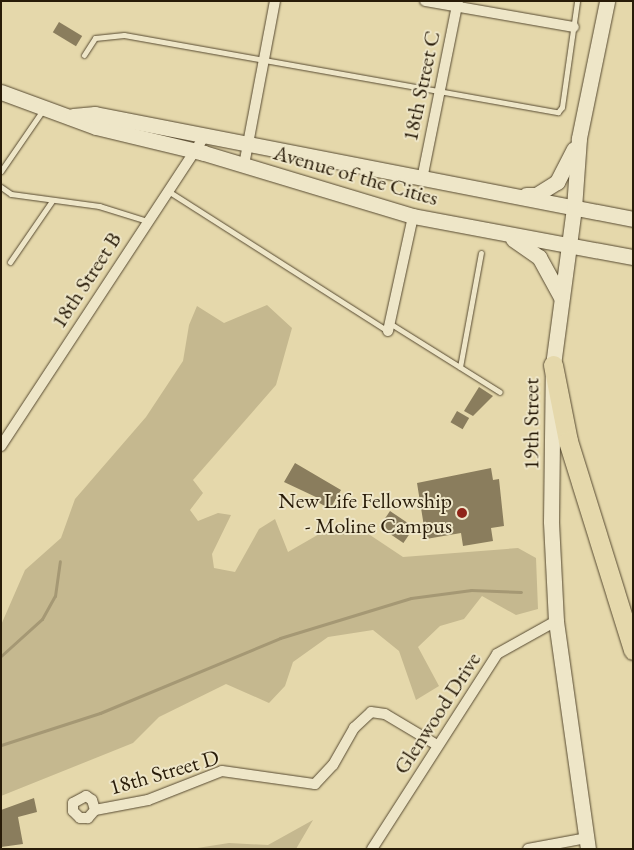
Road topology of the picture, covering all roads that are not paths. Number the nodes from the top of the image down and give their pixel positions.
1 (275, 1) edge
2 (425, 1) edge
3 (577, 1) edge
4 (607, 1) edge
5 (457, 4) edge
6 (574, 27) junction
7 (84, 55) dead end
8 (263, 59) junction
9 (1, 92) edge
10 (440, 93) junction
11 (43, 109) junction
12 (72, 117) junction
13 (204, 137) junction
14 (579, 138) junction
15 (248, 146) junction
16 (195, 150) junction
17 (244, 165) junction
18 (1, 171) edge
19 (422, 179) junction
20 (1, 187) edge
21 (168, 190) junction
22 (508, 196) junction
23 (52, 201) junction
24 (574, 208) junction
25 (413, 216) junction
26 (633, 219) edge
27 (147, 221) junction
28 (505, 235) junction
29 (568, 246) junction
30 (481, 253) dead end
31 (633, 258) edge
32 (10, 262) dead end
33 (562, 298) junction
34 (390, 328) junction
35 (553, 365) junction
36 (460, 367) junction
37 (500, 392) dead end
38 (1, 446) edge
39 (556, 621) junction
40 (633, 650) edge
41 (437, 745) junction
42 (95, 810) dead end
43 (587, 844) edge
44 (372, 849) edge
45 (528, 849) edge

1 - 8 street
2 - 5 street
3 - 6 lane
4 - 14 main road, 19th Street
5 - 6 street
5 - 10 street, 18th Street C
6 - 10 lane
7 - 8 lane
8 - 10 lane
8 - 15 street
9 - 11 main road, Avenue of the Cities
10 - 19 street, 18th Street C
11 - 12 main road, Avenue of the Cities
11 - 18 lane
12 - 13 main road, Avenue of the Cities
12 - 16 main road, Avenue of the Cities
13 - 15 main road, Avenue of the Cities
13 - 16 street, 18th Street B
14 - 22 main road
14 - 24 main road, 19th Street
15 - 17 street
15 - 19 main road, Avenue of the Cities
16 - 17 main road, Avenue of the Cities
16 - 21 street, 18th Street B
17 - 25 main road, Avenue of the Cities
19 - 22 main road, Avenue of the Cities
20 - 23 lane
21 - 27 street, 18th Street B
21 - 34 lane
22 - 24 main road, Avenue of the Cities
23 - 27 lane
23 - 32 lane
24 - 26 main road, Avenue of the Cities
24 - 29 main road, 19th Street
25 - 28 main road, Avenue of the Cities
25 - 34 street
27 - 38 street, 18th Street B
28 - 29 main road, Avenue of the Cities
28 - 33 main road
29 - 31 main road, Avenue of the Cities
29 - 33 main road, 19th Street
30 - 36 lane
33 - 35 main road, 19th Street
34 - 36 lane
35 - 39 main road, 19th Street
35 - 40 highway
36 - 37 lane
39 - 41 street, Glenwood Drive
39 - 43 main road, 19th Street
41 - 42 street, 18th Street D
41 - 44 street, Glenwood Drive
43 - 45 street

